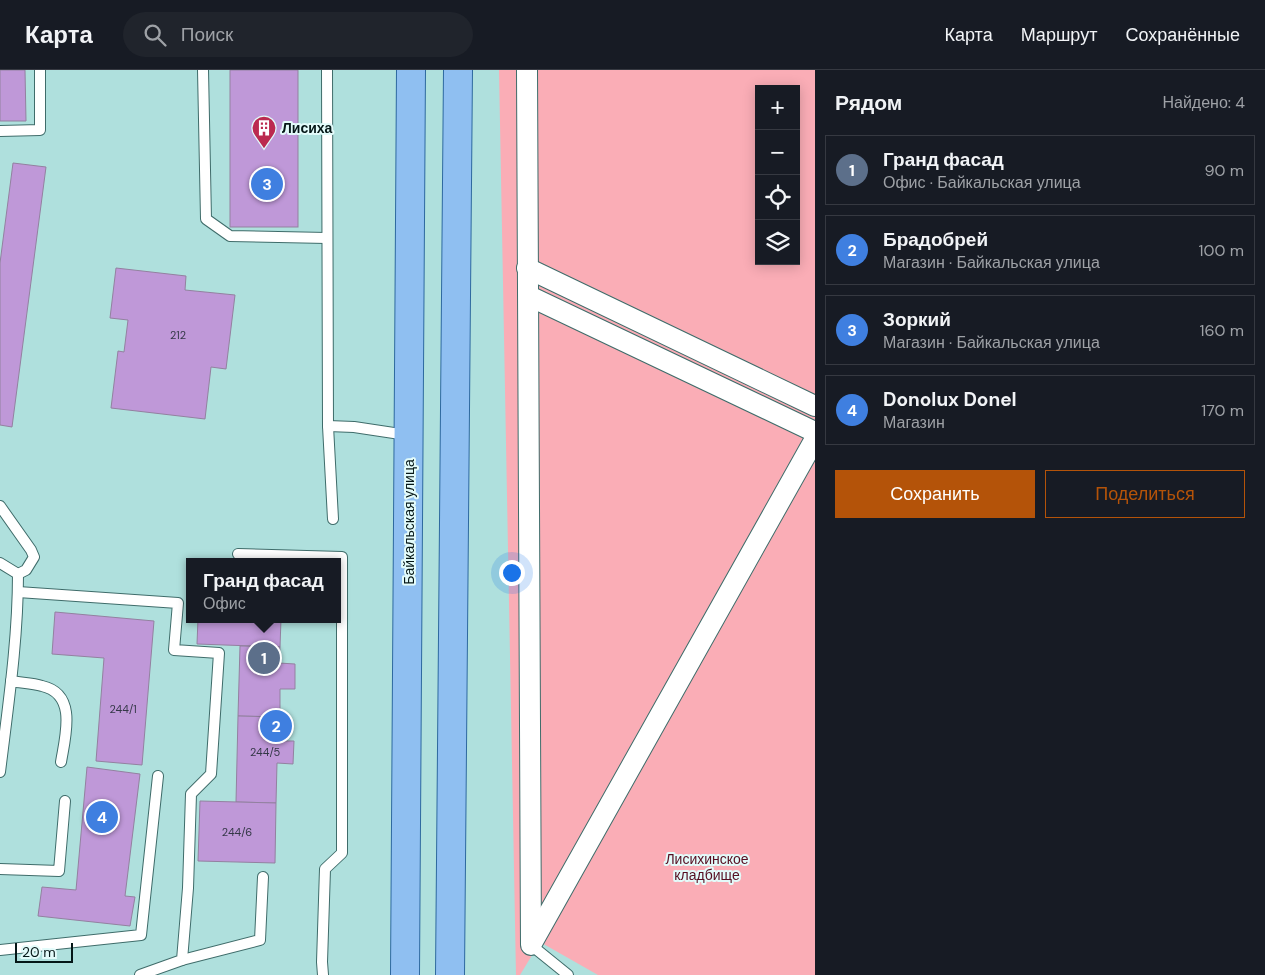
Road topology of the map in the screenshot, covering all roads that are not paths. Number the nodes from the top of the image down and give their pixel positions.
1 (40, 70) edge
2 (203, 70) edge
3 (327, 70) edge
4 (411, 70) edge
5 (458, 70) edge
6 (527, 70) edge
7 (0, 131) edge
8 (327, 238) junction
9 (527, 268) junction
10 (529, 296) junction
11 (815, 406) edge
12 (328, 426) junction
13 (815, 432) edge
14 (408, 435) junction
15 (815, 439) edge
16 (0, 506) edge
17 (333, 519) dead end
18 (238, 554) dead end
19 (0, 563) edge
20 (18, 574) junction
21 (18, 592) junction
22 (11, 681) junction
23 (61, 762) dead end
24 (0, 772) edge
25 (158, 776) dead end
26 (65, 801) dead end
27 (0, 869) edge
28 (263, 877) dead end
29 (531, 945) junction
30 (0, 950) edge
31 (182, 960) junction
32 (140, 975) edge
33 (324, 975) edge
34 (405, 975) edge
35 (450, 975) edge
36 (568, 975) edge

1 - 7 lane
2 - 8 lane
3 - 8 lane
4 - 14 main road, Байкальская улица
5 - 35 main road
6 - 9 street
8 - 12 lane
9 - 10 street
9 - 11 street
10 - 13 street
10 - 29 street
12 - 14 lane
12 - 17 lane
14 - 34 main road, Байкальская улица
15 - 29 street
16 - 20 lane
18 - 33 lane
19 - 20 lane
20 - 21 lane
21 - 22 lane
21 - 31 lane
22 - 23 lane
22 - 24 lane
25 - 30 lane
26 - 27 lane
28 - 31 lane
29 - 36 lane
31 - 32 lane

